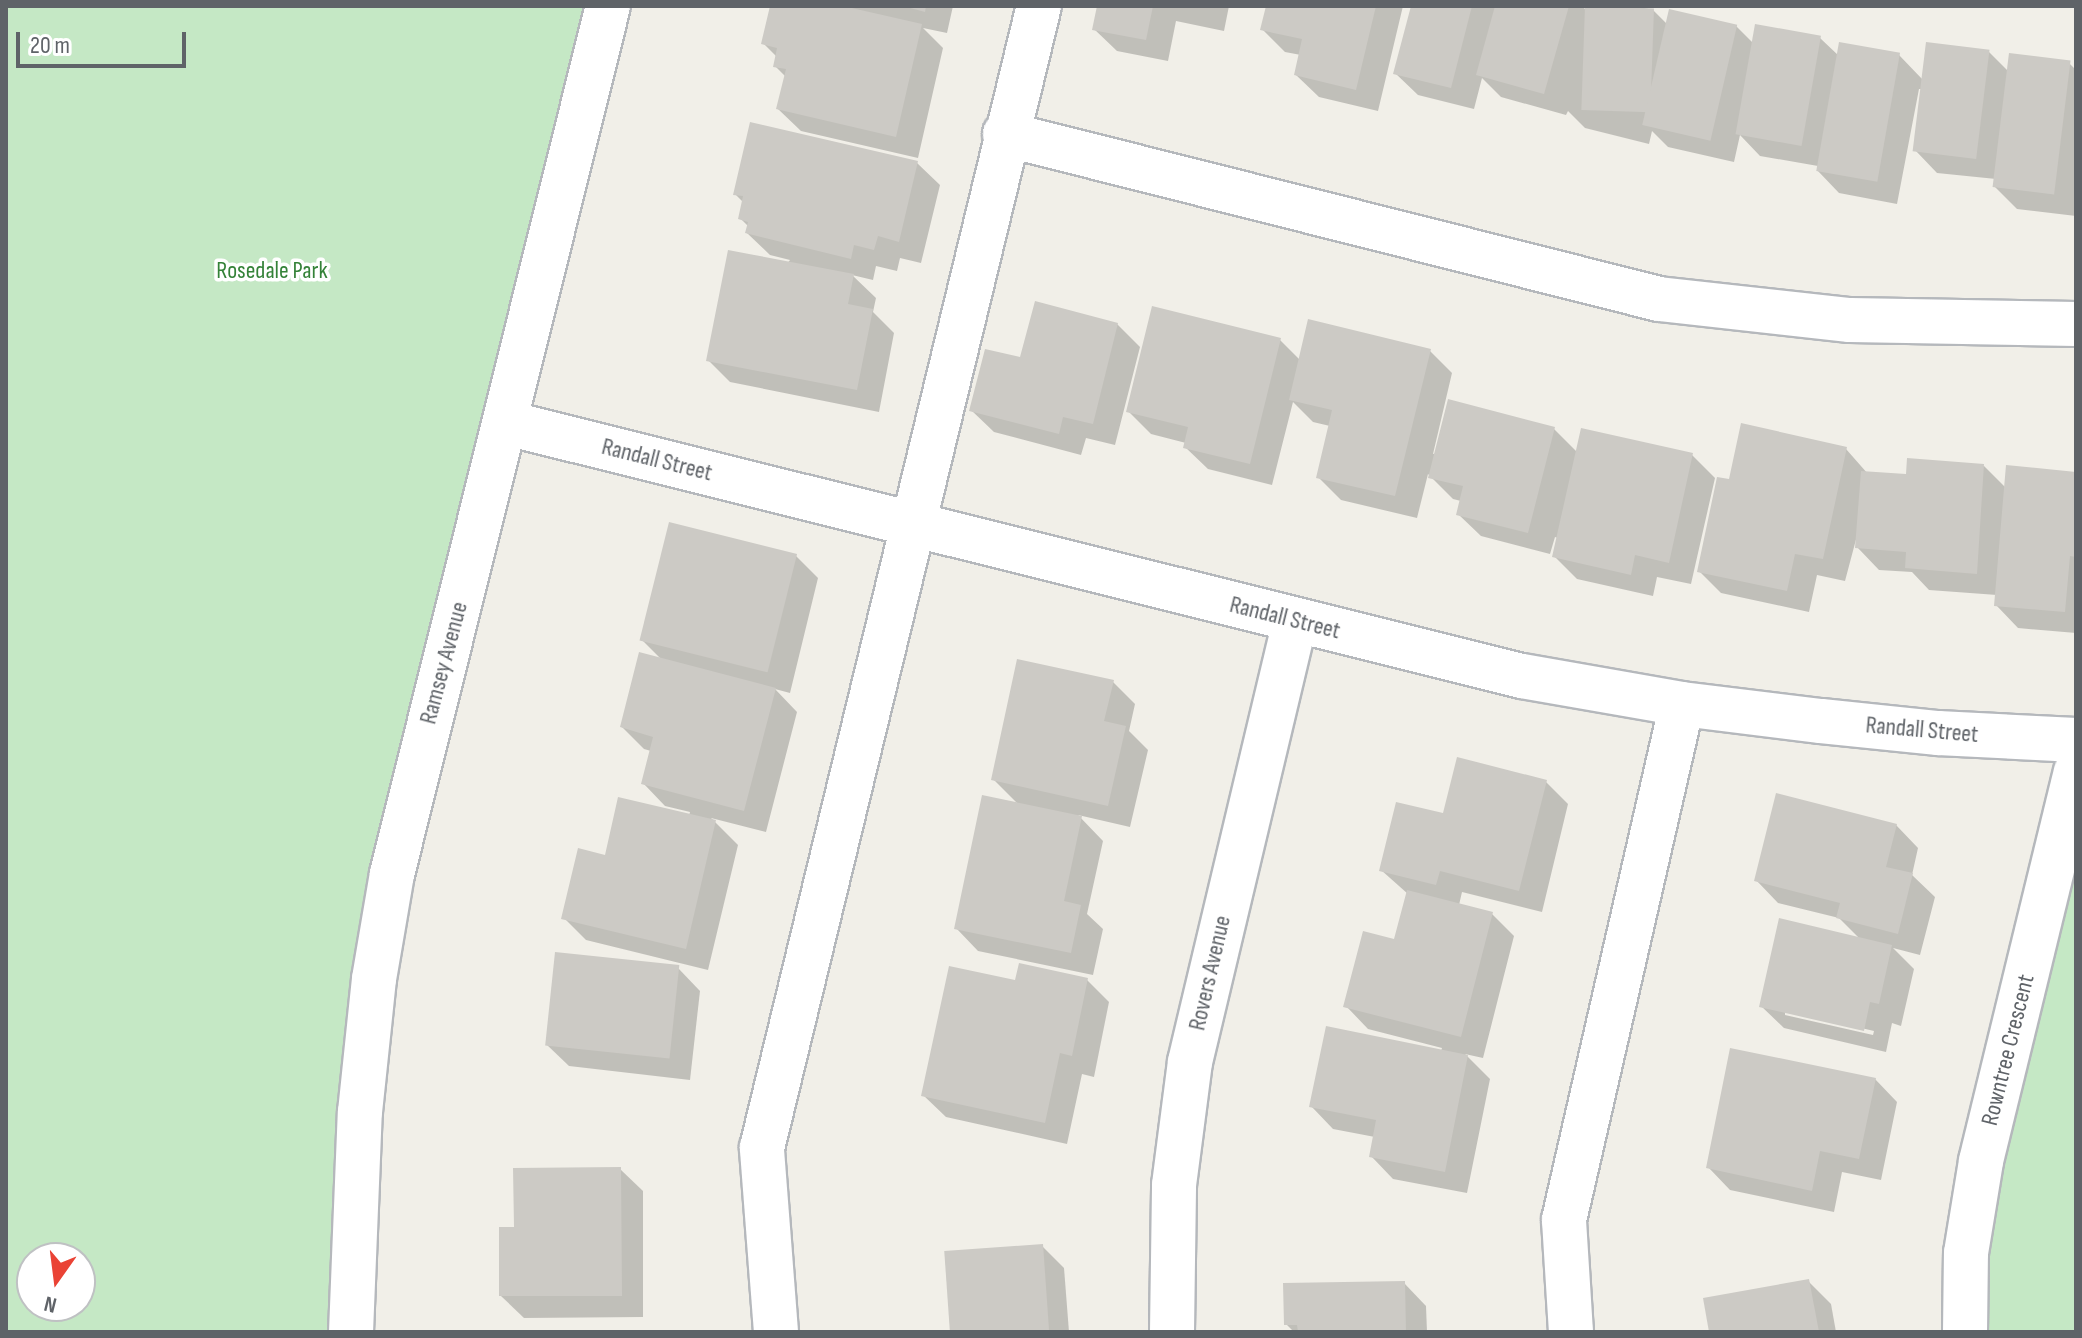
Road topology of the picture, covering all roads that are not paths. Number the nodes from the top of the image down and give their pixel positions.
1 (608, 6) edge
2 (1039, 6) edge
3 (1005, 134) junction
4 (2076, 324) edge
5 (507, 423) junction
6 (913, 523) junction
7 (1295, 621) junction
8 (1682, 704) junction
9 (2076, 740) edge
10 (2076, 771) edge
11 (351, 1332) edge
12 (776, 1332) edge
13 (1172, 1332) edge
14 (1571, 1332) edge
15 (1965, 1332) edge

1 - 5 street, Ramsey Avenue
2 - 3 street
3 - 4 street
3 - 6 street
5 - 6 street, Randall Street
5 - 11 street, Ramsey Avenue
6 - 7 street, Randall Street
6 - 12 street
7 - 8 street, Randall Street
7 - 13 street, Rovers Avenue
8 - 9 street, Randall Street
8 - 14 street
10 - 15 street, Rowntree Crescent

